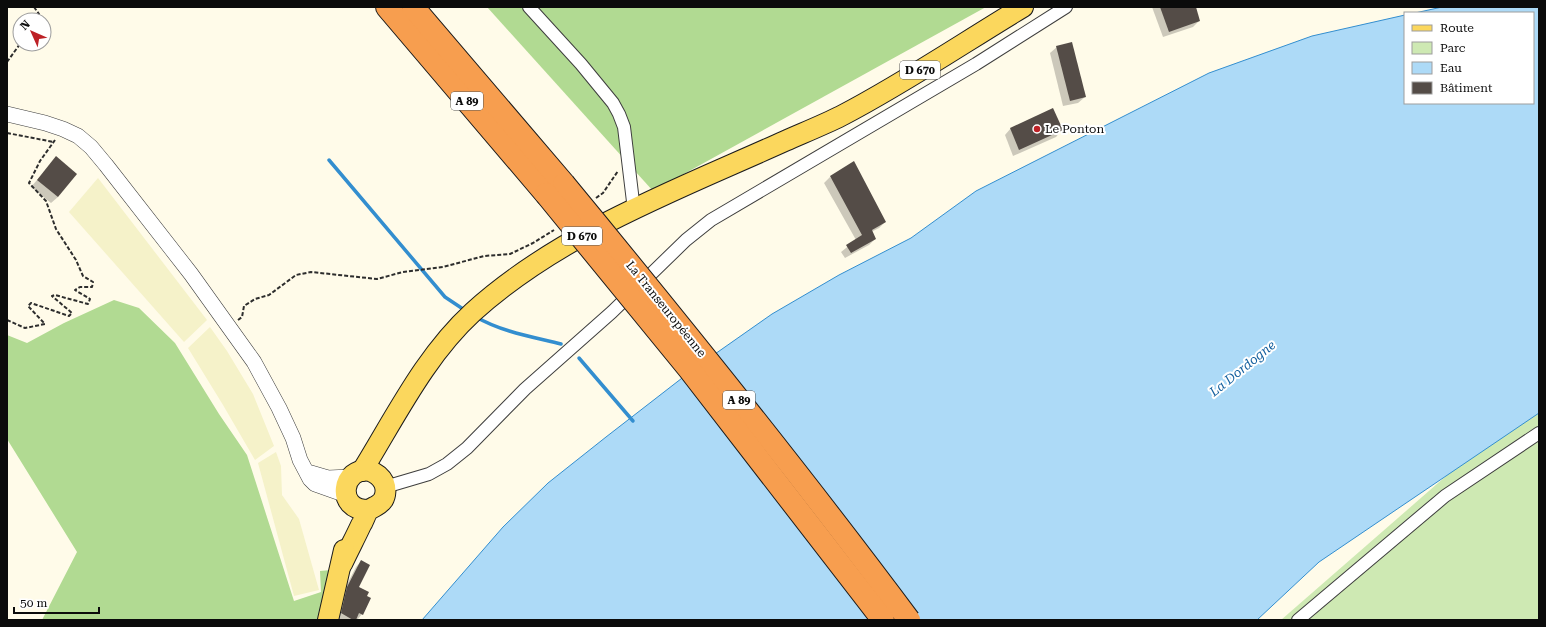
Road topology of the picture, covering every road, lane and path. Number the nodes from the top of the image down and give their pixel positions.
1 (387, 7) edge
2 (413, 7) edge
3 (529, 7) edge
4 (1022, 7) edge
5 (1066, 7) edge
6 (14, 52) edge
7 (7, 62) edge
8 (7, 114) edge
9 (63, 129) junction
10 (7, 133) edge
11 (54, 142) junction
12 (626, 149) junction
13 (555, 189) junction
14 (592, 202) dead end
15 (634, 210) junction
16 (558, 228) dead end
17 (7, 320) edge
18 (229, 326) junction
19 (392, 423) junction
20 (1539, 433) edge
21 (384, 484) junction
22 (356, 492) junction
23 (328, 620) edge
24 (883, 620) edge
25 (909, 620) edge
26 (1298, 620) edge

1 - 13 highway, La Transeuropéenne / A 89
2 - 13 highway, La Transeuropéenne / A 89
3 - 12 street
4 - 15 main road, D 670
5 - 21 street
6 - 7 path
8 - 9 street
9 - 11 path
9 - 18 street
10 - 11 path
11 - 17 path
12 - 14 path
12 - 15 street
13 - 24 highway, La Transeuropéenne / A 89, bridge
13 - 25 highway, La Transeuropéenne / A 89, bridge
15 - 19 main road, D 670
16 - 18 path
18 - 22 street
19 - 21 main road, D 670
19 - 22 main road, D 670
20 - 26 street
21 - 22 main road
21 - 22 main road
22 - 23 main road, D 670

